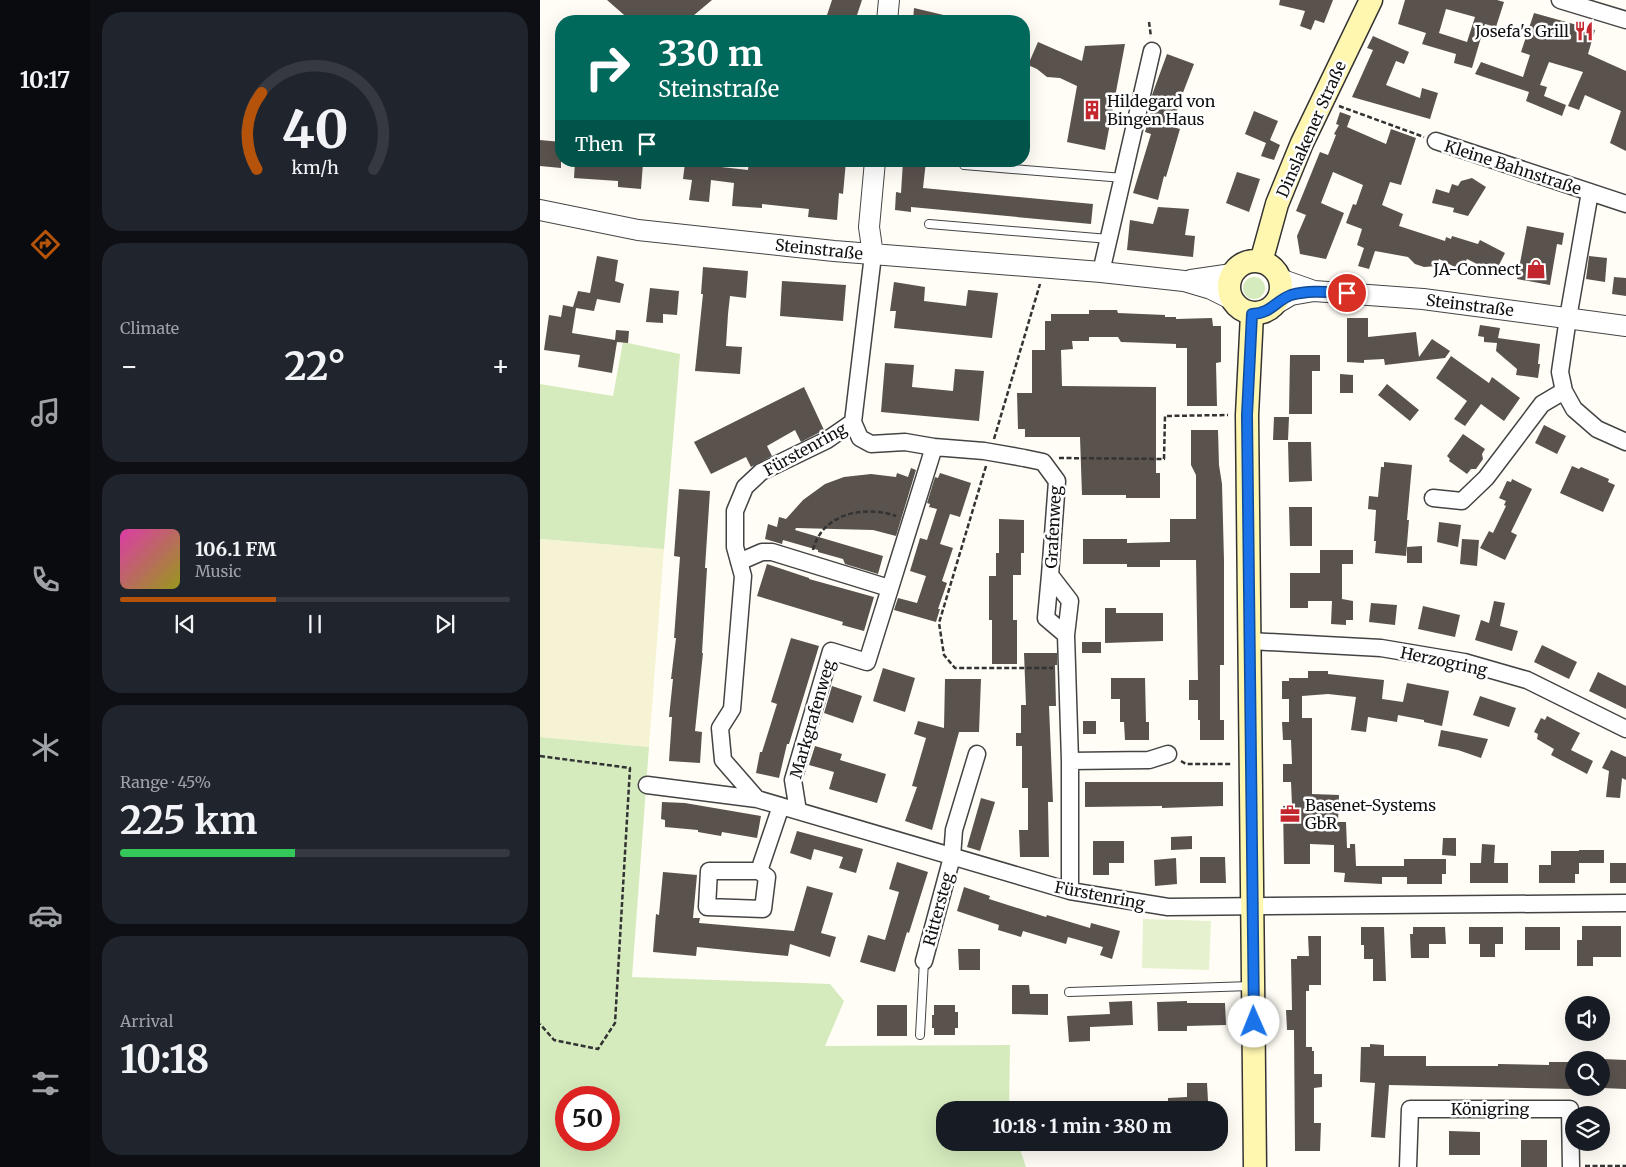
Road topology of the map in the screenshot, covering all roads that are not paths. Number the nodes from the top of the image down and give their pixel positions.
1 (889, 0) edge
2 (1371, 0) edge
3 (1560, 0) edge
4 (888, 15) edge
5 (1626, 20) edge
6 (1152, 51) dead end
7 (1436, 141) road end
8 (874, 167) edge
9 (988, 167) edge
10 (1123, 178) junction
11 (1590, 192) junction
12 (1626, 204) edge
13 (540, 210) edge
14 (929, 224) dead end
15 (1109, 239) junction
16 (873, 254) junction
17 (1261, 262) junction
18 (1101, 272) junction
19 (1232, 274) junction
20 (1280, 279) junction
21 (1184, 281) junction
22 (1314, 291) junction
23 (1232, 299) junction
24 (1274, 305) junction
25 (1252, 314) junction
26 (1568, 318) junction
27 (1626, 326) edge
28 (1564, 391) junction
29 (853, 422) junction
30 (1626, 442) edge
31 (934, 447) junction
32 (1433, 498) dead end
33 (739, 562) junction
34 (1050, 575) junction
35 (889, 588) junction
36 (1066, 635) junction
37 (1250, 640) junction
38 (1626, 729) edge
39 (977, 754) dead end
40 (1168, 754) road end
41 (1070, 761) junction
42 (646, 785) dead end
43 (757, 799) junction
44 (781, 806) junction
45 (798, 811) junction
46 (952, 857) junction
47 (759, 871) dead end
48 (1070, 892) junction
49 (1626, 903) edge
50 (1253, 907) junction
51 (924, 961) joint
52 (1254, 986) junction
53 (1069, 992) dead end
54 (920, 1035) dead end
55 (1571, 1166) edge
56 (1255, 1167) edge
57 (1408, 1167) edge

1 - 4 street
2 - 17 main road, Dinslakener Straße
3 - 5 street
6 - 10 street
7 - 11 street, Kleine Bahnstraße
8 - 16 street
9 - 10 lane
10 - 15 street
11 - 12 street, Kleine Bahnstraße
11 - 26 street, Kleine Bahnstraße
13 - 16 street, Steinstraße
14 - 15 lane
15 - 18 street
16 - 18 street, Steinstraße
16 - 29 street, Fürstenring
17 - 19 main road
17 - 20 main road
18 - 21 street, Steinstraße
19 - 21 street, Steinstraße
19 - 23 main road
20 - 22 street, Steinstraße
20 - 24 main road
21 - 23 street, Steinstraße
22 - 24 street, Steinstraße
22 - 26 street, Steinstraße
23 - 25 main road
24 - 25 main road
25 - 37 main road
26 - 27 street, Steinstraße
26 - 28 street, Kleine Bahnstraße
28 - 30 street
28 - 32 street
29 - 31 street, Grafenweg
29 - 33 street, Fürstenring
31 - 34 street, Grafenweg
31 - 35 street, Markgrafenweg
33 - 35 street
33 - 43 street, Fürstenring
34 - 36 street, Grafenweg
34 - 36 street
35 - 45 street, Markgrafenweg
36 - 41 street, Grafenweg
37 - 38 street, Herzogring
37 - 50 main road
39 - 46 street
40 - 41 street
41 - 48 street, Grafenweg
42 - 43 street, Fürstenring
43 - 44 street, Fürstenring
44 - 45 street, Fürstenring
44 - 47 street
45 - 46 street, Fürstenring
46 - 48 street, Fürstenring
46 - 51 street, Rittersteg
48 - 50 street, Fürstenring
49 - 50 street
50 - 52 main road
51 - 54 lane
52 - 53 lane
52 - 56 main road
55 - 57 street, Königring

